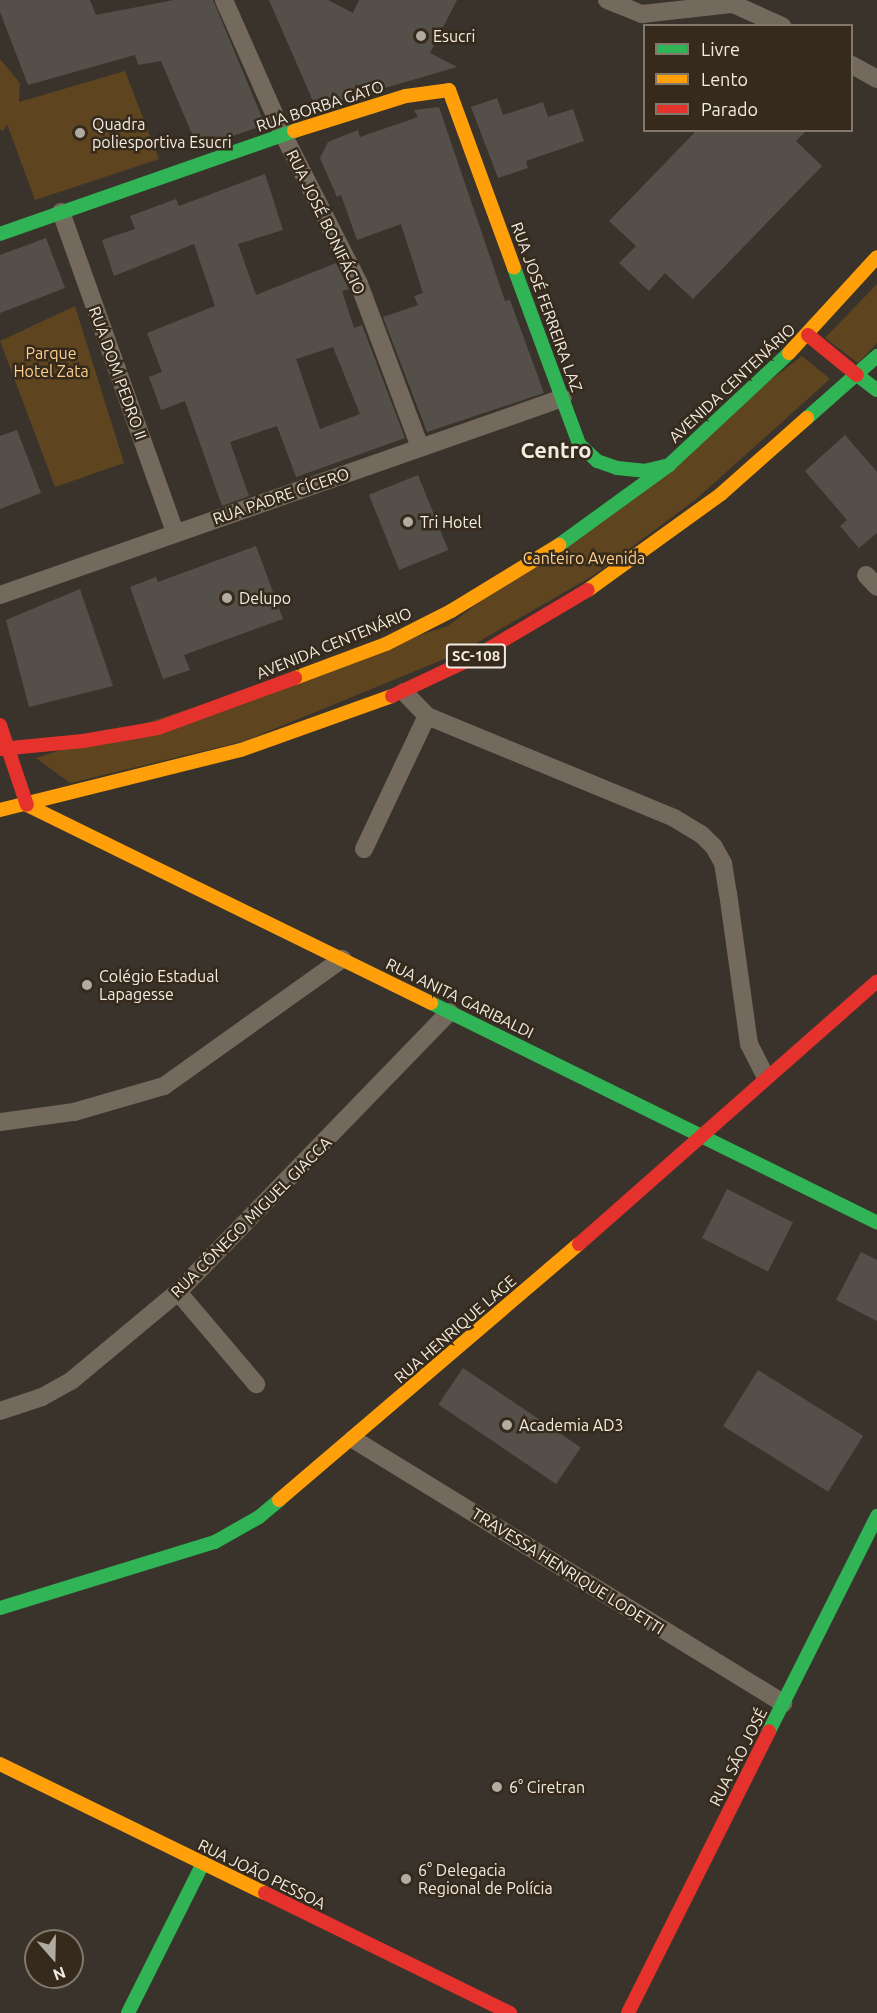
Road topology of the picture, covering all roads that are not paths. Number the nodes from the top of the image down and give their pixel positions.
1 (224, 0) edge
2 (608, 0) edge
3 (778, 24) edge
4 (853, 66) edge
5 (877, 79) edge
6 (449, 90) joint
7 (283, 134) junction
8 (61, 212) junction
9 (0, 234) edge
10 (877, 257) edge
11 (807, 335) junction
12 (877, 356) edge
13 (857, 375) junction
14 (877, 390) edge
15 (563, 398) junction
16 (420, 447) junction
17 (669, 465) junction
18 (175, 533) junction
19 (0, 595) edge
20 (404, 692) junction
21 (427, 716) junction
22 (0, 725) edge
23 (4, 748) edge
24 (27, 805) junction
25 (0, 810) edge
26 (364, 849) dead end
27 (342, 959) junction
28 (877, 981) edge
29 (449, 1012) junction
30 (765, 1076) junction
31 (0, 1122) edge
32 (704, 1137) junction
33 (877, 1222) edge
34 (178, 1292) junction
35 (256, 1384) dead end
36 (0, 1411) edge
37 (353, 1439) junction
38 (877, 1516) edge
39 (0, 1608) edge
40 (783, 1703) junction
41 (0, 1764) edge
42 (203, 1863) junction
43 (128, 2013) edge
44 (510, 2013) edge
45 (628, 2013) edge

1 - 7 street, RUA JOSÉ BONIFÁCIO
2 - 3 street
4 - 5 street
6 - 7 main road, RUA BORBA GATO
6 - 15 main road, RUA JOSÉ FERREIRA LAZ
7 - 8 main road, RUA BORBA GATO
7 - 16 street, RUA JOSÉ BONIFÁCIO
8 - 9 main road, RUA BORBA GATO
8 - 18 street, RUA DOM PEDRO II
10 - 11 main road, AVENIDA CENTENÁRIO
11 - 13 main road
11 - 17 main road, AVENIDA CENTENÁRIO
12 - 13 main road, SC-108
13 - 14 main road
13 - 20 main road, SC-108
15 - 16 street, RUA PADRE CÍCERO
15 - 17 main road, RUA JOSÉ FERREIRA LAZ
16 - 18 street, RUA PADRE CÍCERO
17 - 23 main road, AVENIDA CENTENÁRIO
18 - 19 street, RUA PADRE CÍCERO
20 - 21 street
20 - 24 main road, SC-108
21 - 26 street
21 - 30 street
22 - 23 main road
23 - 24 main road
24 - 25 main road, SC-108
24 - 27 main road, RUA ANITA GARIBALDI
27 - 29 main road, RUA ANITA GARIBALDI
27 - 31 street
28 - 30 main road, RUA HENRIQUE LAGE
29 - 32 main road, RUA ANITA GARIBALDI
29 - 34 street, RUA CÔNEGO MIGUEL GIACCA
30 - 32 main road, RUA HENRIQUE LAGE
32 - 33 main road, RUA ANITA GARIBALDI
32 - 37 main road, RUA HENRIQUE LAGE
34 - 35 street
34 - 36 street, RUA CÔNEGO MIGUEL GIACCA
37 - 39 main road, RUA HENRIQUE LAGE
37 - 40 street, TRAVESSA HENRIQUE LODETTI
38 - 40 main road, RUA SÃO JOSÉ
40 - 45 main road, RUA SÃO JOSÉ
41 - 42 main road, RUA JOÃO PESSOA
42 - 43 main road
42 - 44 main road, RUA JOÃO PESSOA

